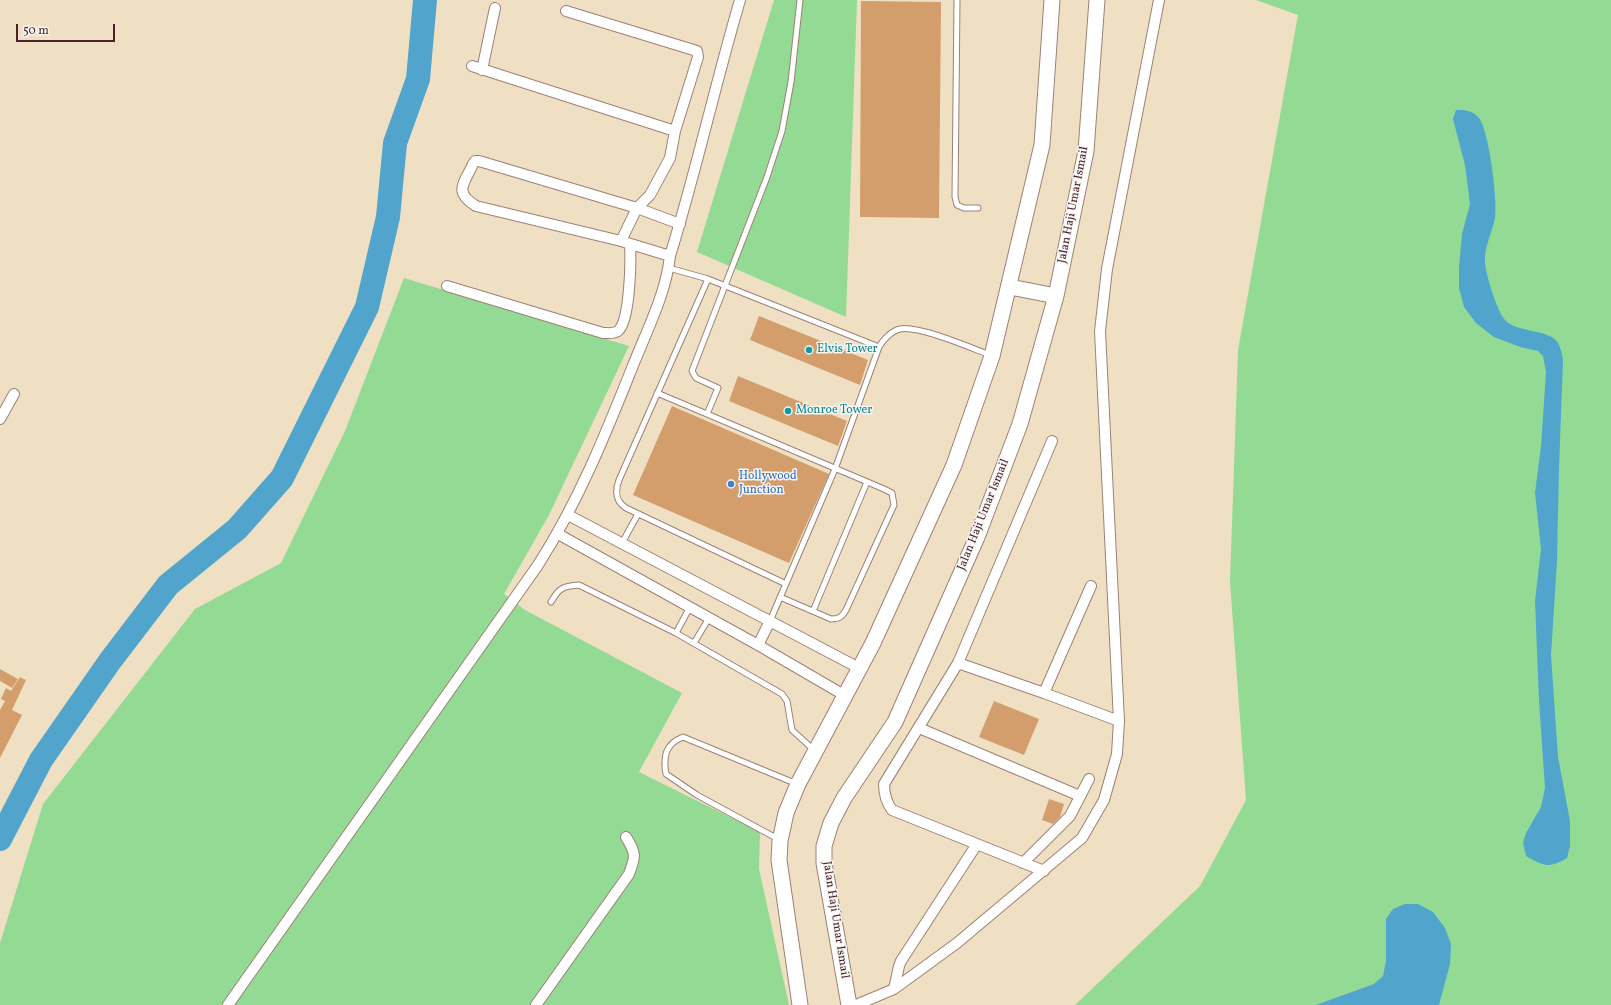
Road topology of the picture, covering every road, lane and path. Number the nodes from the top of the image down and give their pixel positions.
1 (740, 0) edge
2 (800, 0) edge
3 (958, 0) edge
4 (1052, 0) edge
5 (1097, 0) edge
6 (1159, 0) edge
7 (495, 8) dead end
8 (566, 11) dead end
9 (676, 131) junction
10 (637, 208) junction
11 (978, 208) dead end
12 (680, 224) junction
13 (626, 243) junction
14 (670, 256) junction
15 (669, 268) junction
16 (708, 279) junction
17 (447, 286) dead end
18 (725, 286) junction
19 (1010, 287) junction
20 (1056, 296) junction
21 (879, 347) junction
22 (992, 356) junction
23 (657, 393) junction
24 (14, 394) dead end
25 (707, 414) junction
26 (0, 419) edge
27 (1052, 441) dead end
28 (835, 469) junction
29 (867, 482) junction
30 (638, 514) junction
31 (568, 515) junction
32 (558, 534) junction
33 (622, 543) junction
34 (786, 584) junction
35 (1091, 586) dead end
36 (780, 597) junction
37 (551, 602) dead end
38 (690, 607) junction
39 (813, 611) junction
40 (709, 618) junction
41 (770, 621) junction
42 (676, 633) junction
43 (694, 642) junction
44 (758, 645) junction
45 (958, 663) junction
46 (859, 668) junction
47 (1044, 693) junction
48 (844, 695) junction
49 (1119, 721) junction
50 (919, 728) junction
51 (815, 751) junction
52 (1089, 779) dead end
53 (798, 784) junction
54 (1080, 796) junction
55 (626, 837) dead end
56 (780, 841) junction
57 (977, 844) junction
58 (1023, 863) junction
59 (1044, 871) junction
60 (894, 989) junction
61 (228, 1005) edge
62 (536, 1005) edge
63 (800, 1005) edge
64 (849, 1005) edge
65 (856, 1005) edge

1 - 12 street
2 - 18 lane
3 - 11 lane
4 - 19 main road
5 - 20 main road, Jalan Haji Umar Ismail
6 - 49 street
7 - 9 street
8 - 9 street
9 - 10 street
10 - 12 street
10 - 13 street
10 - 13 street
12 - 14 street
13 - 14 street
13 - 17 street
14 - 15 street
15 - 16 lane
15 - 31 street
16 - 18 lane
16 - 23 lane
18 - 21 lane
18 - 25 lane
19 - 20 main road
19 - 22 main road
20 - 64 main road, Jalan Haji Umar Ismail
21 - 22 lane
21 - 28 lane
22 - 46 main road
23 - 25 lane
23 - 30 lane
24 - 26 street
25 - 28 lane
27 - 45 street
28 - 29 lane
28 - 34 lane
29 - 39 lane
29 - 39 lane
30 - 33 lane
30 - 34 lane
31 - 32 street
31 - 33 street
32 - 38 street
32 - 61 street
33 - 41 street
34 - 36 lane
35 - 47 street
36 - 39 lane
36 - 41 lane
37 - 42 lane
38 - 40 street
38 - 42 lane
40 - 43 lane
40 - 44 street
41 - 44 street
41 - 46 street
42 - 43 lane
43 - 51 lane
44 - 48 street
45 - 47 street
45 - 50 street
46 - 48 main road
47 - 49 street
48 - 51 main road
49 - 59 street
50 - 54 street
50 - 57 street
51 - 53 main road
52 - 54 street
53 - 56 main road
53 - 56 lane
54 - 58 street
55 - 62 street
56 - 63 main road
57 - 58 street
57 - 60 street
58 - 59 street
59 - 60 street
60 - 65 street

